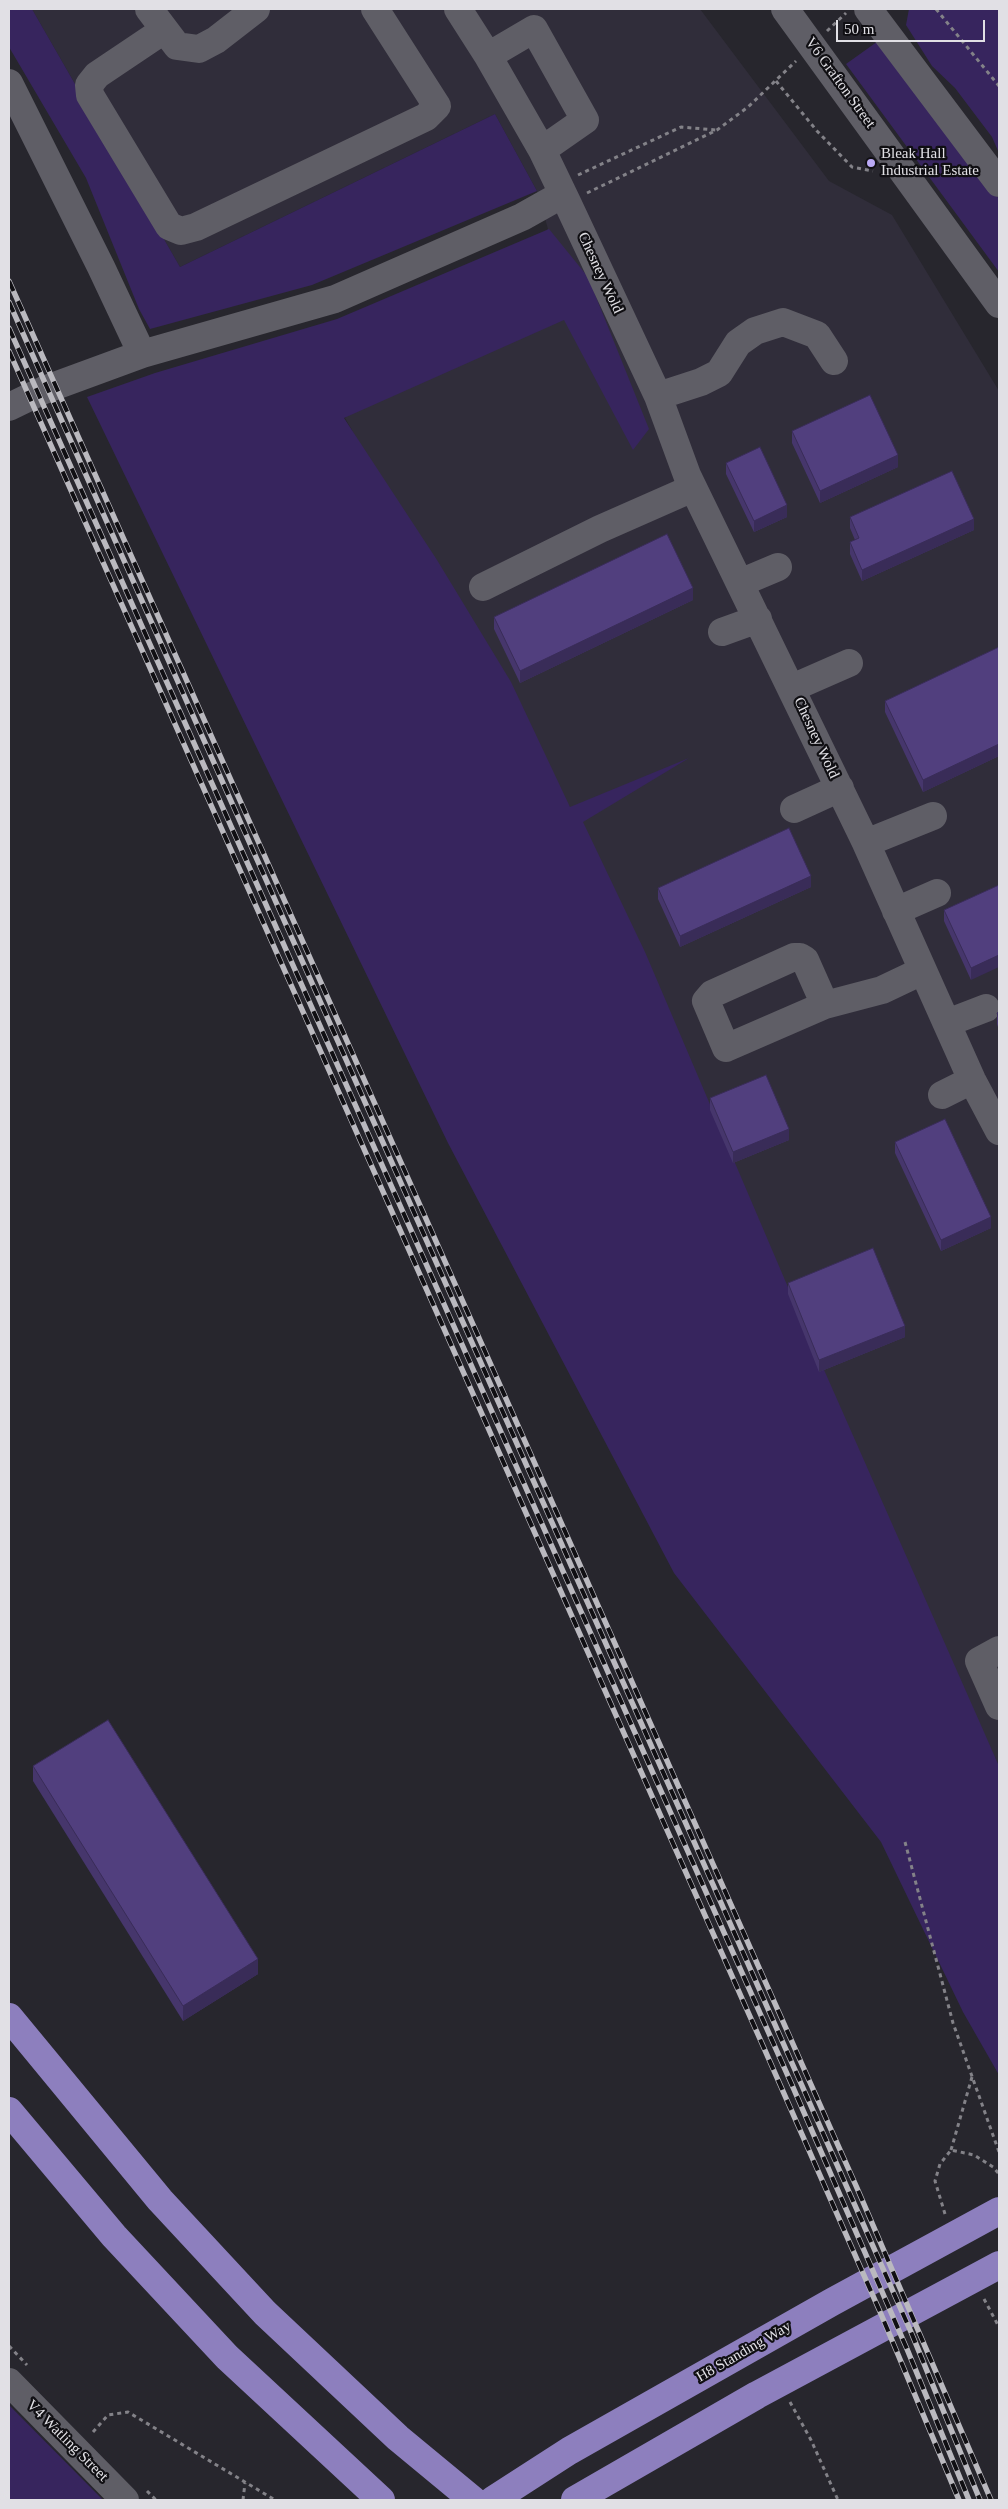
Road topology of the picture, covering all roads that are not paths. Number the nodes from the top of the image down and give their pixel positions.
1 (256, 9) edge
2 (375, 9) edge
3 (458, 9) edge
4 (874, 16) edge
5 (791, 17) edge
6 (157, 20) edge
7 (488, 56) junction
8 (9, 83) edge
9 (542, 150) junction
10 (999, 182) edge
11 (563, 194) junction
12 (999, 304) edge
13 (142, 354) junction
14 (834, 361) dead end
15 (658, 396) junction
16 (9, 407) edge
17 (693, 488) junction
18 (778, 567) dead end
19 (740, 582) junction
20 (483, 587) dead end
21 (758, 619) junction
22 (722, 632) dead end
23 (849, 663) dead end
24 (792, 688) junction
25 (840, 788) junction
26 (794, 809) dead end
27 (932, 816) dead end
28 (866, 843) junction
29 (937, 894) dead end
30 (896, 911) junction
31 (922, 971) junction
32 (826, 1005) dead end
33 (986, 1008) dead end
34 (948, 1023) junction
35 (972, 1080) junction
36 (942, 1095) dead end
37 (999, 1131) edge
38 (999, 1650) edge
39 (999, 1706) edge
40 (9, 2017) edge
41 (9, 2111) edge
42 (992, 2215) edge
43 (999, 2265) edge
44 (9, 2382) edge
45 (583, 2495) edge
46 (125, 2500) edge
47 (381, 2500) edge
48 (473, 2500) edge
49 (494, 2500) edge

1 - 6 street
2 - 6 street
3 - 7 street, Chesney Wold
4 - 10 street
5 - 12 street, V6 Grafton Street
7 - 9 street, Chesney Wold
7 - 9 street
8 - 13 street
9 - 11 street, Chesney Wold
11 - 13 street
11 - 15 street, Chesney Wold
13 - 16 street
14 - 15 street
15 - 17 street, Chesney Wold
17 - 19 street, Chesney Wold
17 - 20 street
18 - 19 street
19 - 21 street, Chesney Wold
21 - 22 street
21 - 24 street, Chesney Wold
23 - 24 street, Chesney Wold
24 - 25 street, Chesney Wold
25 - 26 street, Chesney Wold
25 - 28 street, Chesney Wold
27 - 28 street
28 - 30 street, Chesney Wold
29 - 30 street
30 - 31 street, Chesney Wold
31 - 32 street
31 - 34 street, Chesney Wold
33 - 34 street
34 - 35 street, Chesney Wold
35 - 36 street
35 - 37 street, Chesney Wold
38 - 39 street
40 - 48 highway
41 - 47 highway
42 - 49 highway, H8 Standing Way
43 - 45 highway
44 - 46 street, V4 Watling Street

